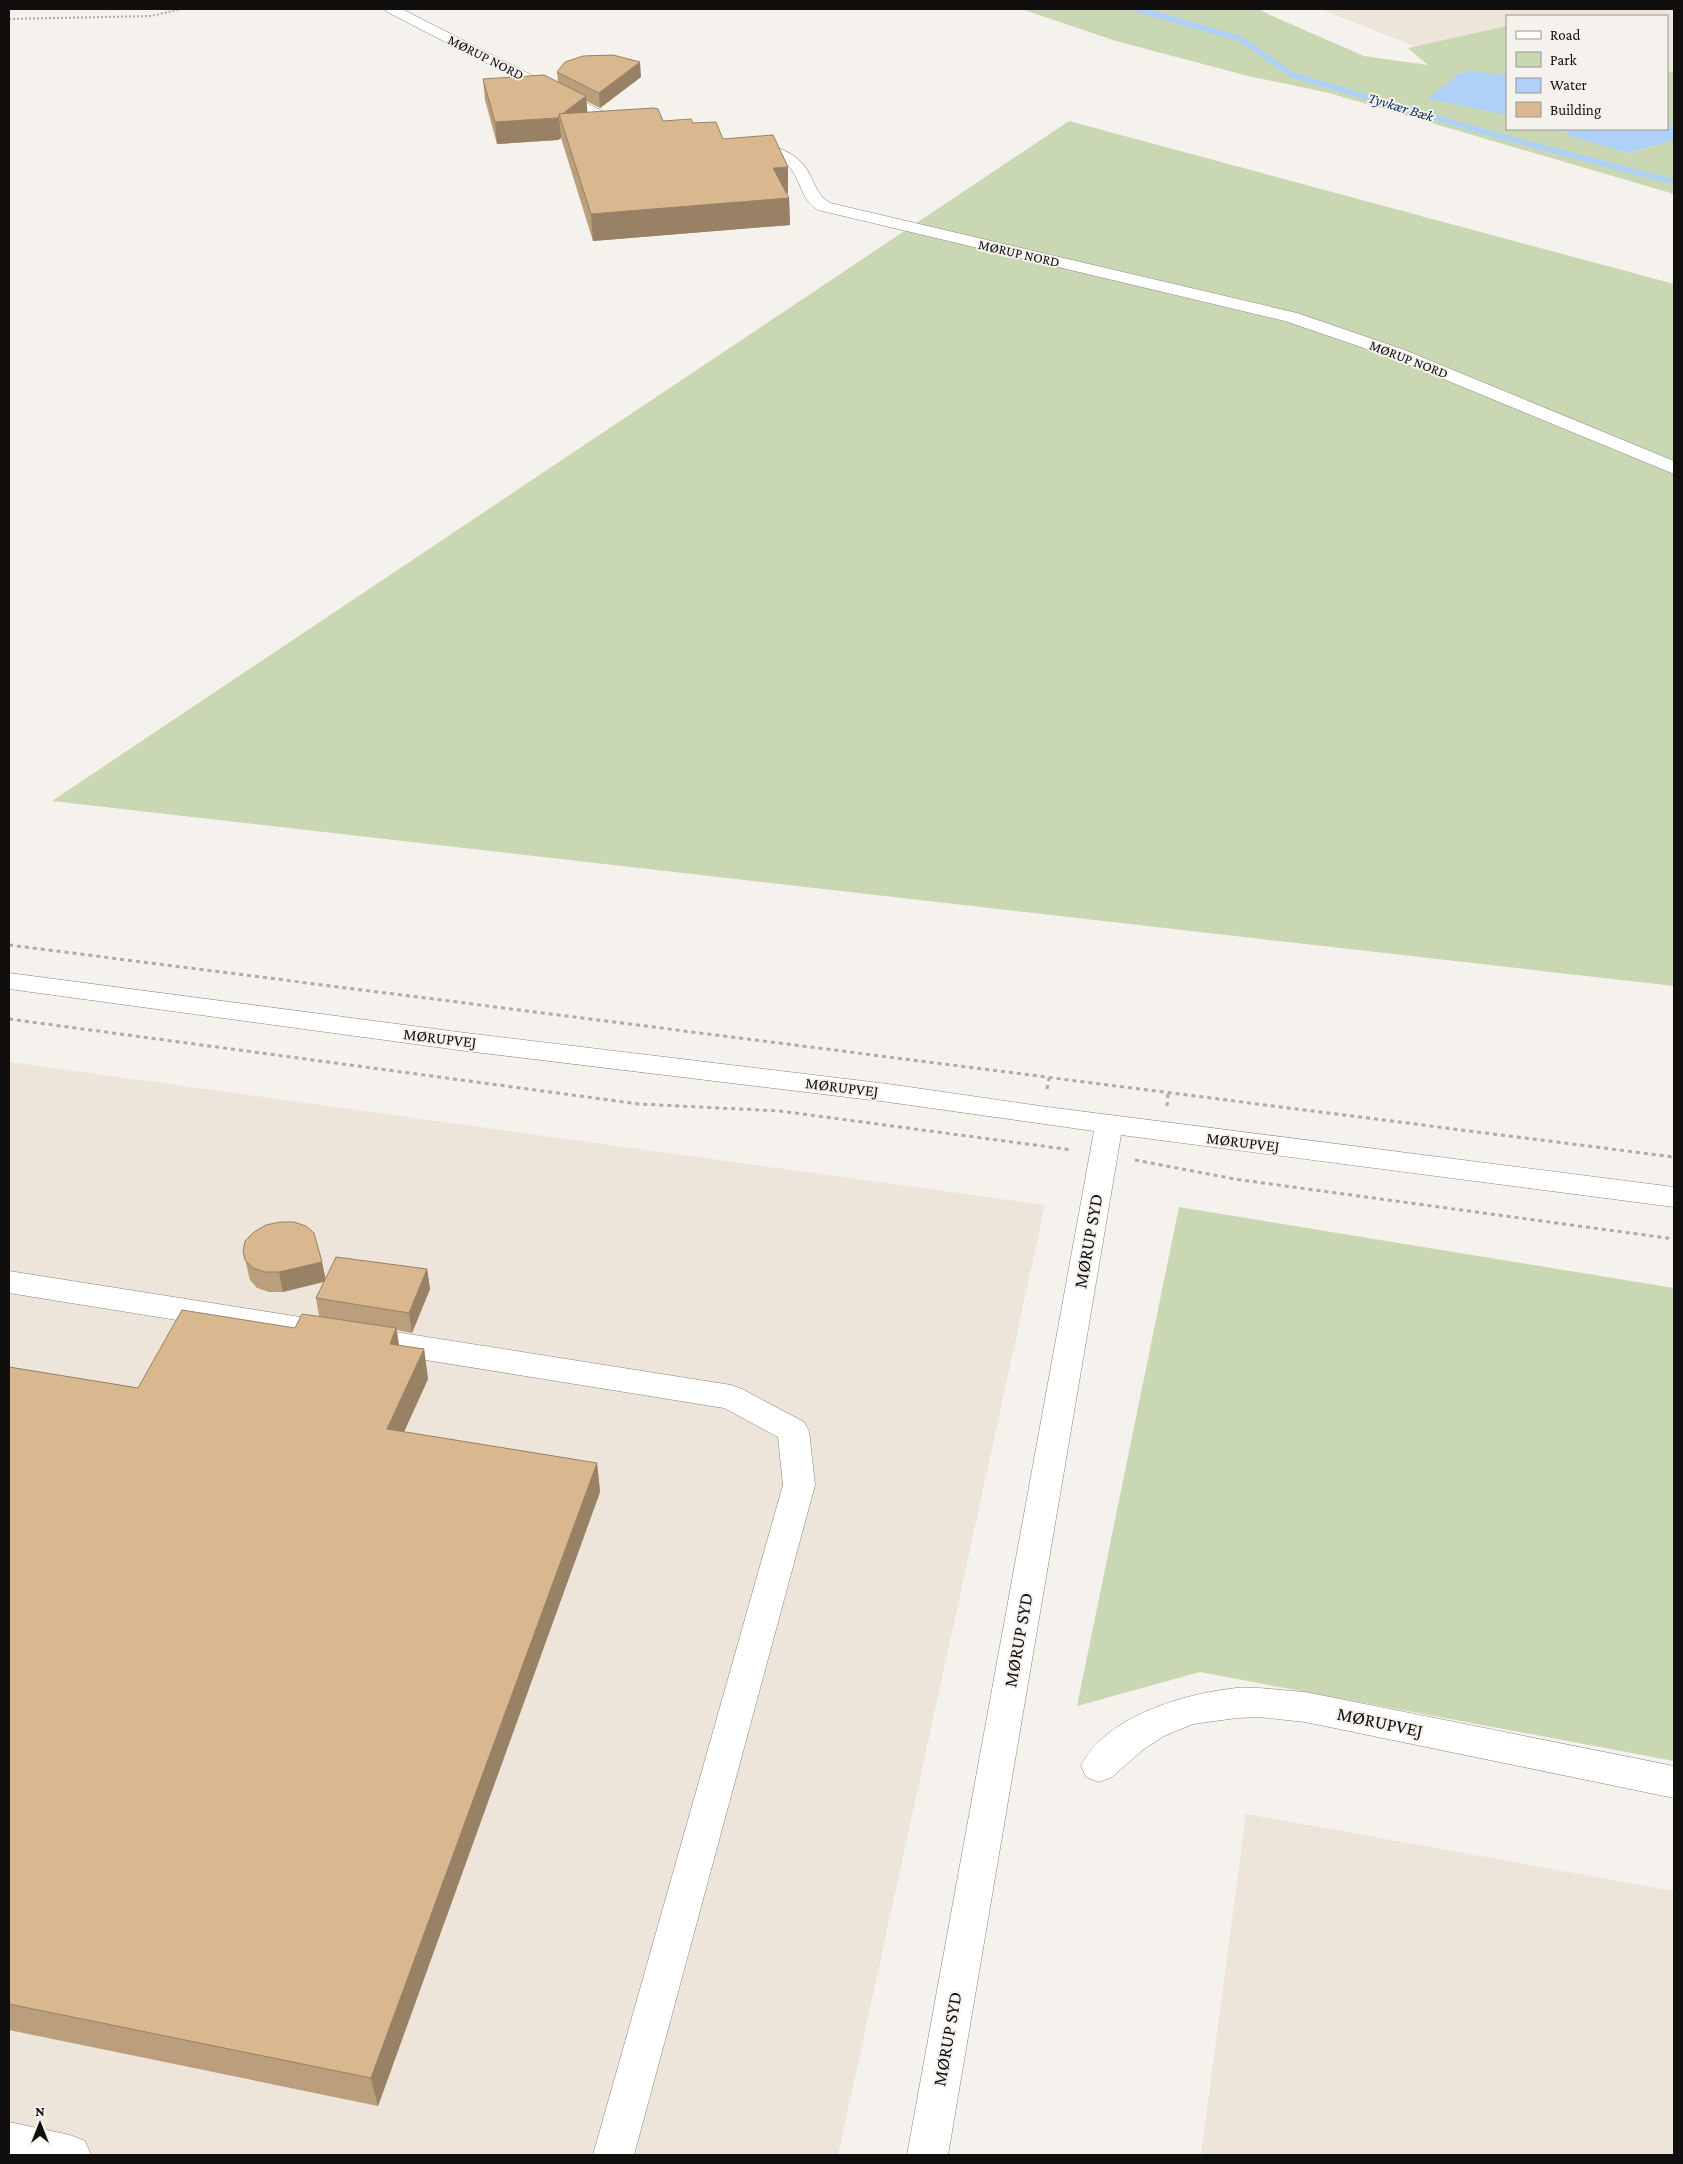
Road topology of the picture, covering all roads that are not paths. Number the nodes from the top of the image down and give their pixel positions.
1 (392, 9) edge
2 (648, 125) edge
3 (730, 141) edge
4 (1674, 468) edge
5 (9, 981) edge
6 (1107, 1140) junction
7 (1674, 1197) edge
8 (9, 1282) edge
9 (1099, 1766) dead end
10 (1674, 1782) edge
11 (9, 2142) edge
12 (70, 2155) edge
13 (614, 2155) edge
14 (927, 2155) edge

1 - 2 street, MØRUP NORD
3 - 4 street, MØRUP NORD
5 - 6 street, MØRUPVEJ
6 - 7 street, MØRUPVEJ
6 - 14 street, MØRUP SYD
8 - 13 street
9 - 10 street, MØRUPVEJ
11 - 12 street

